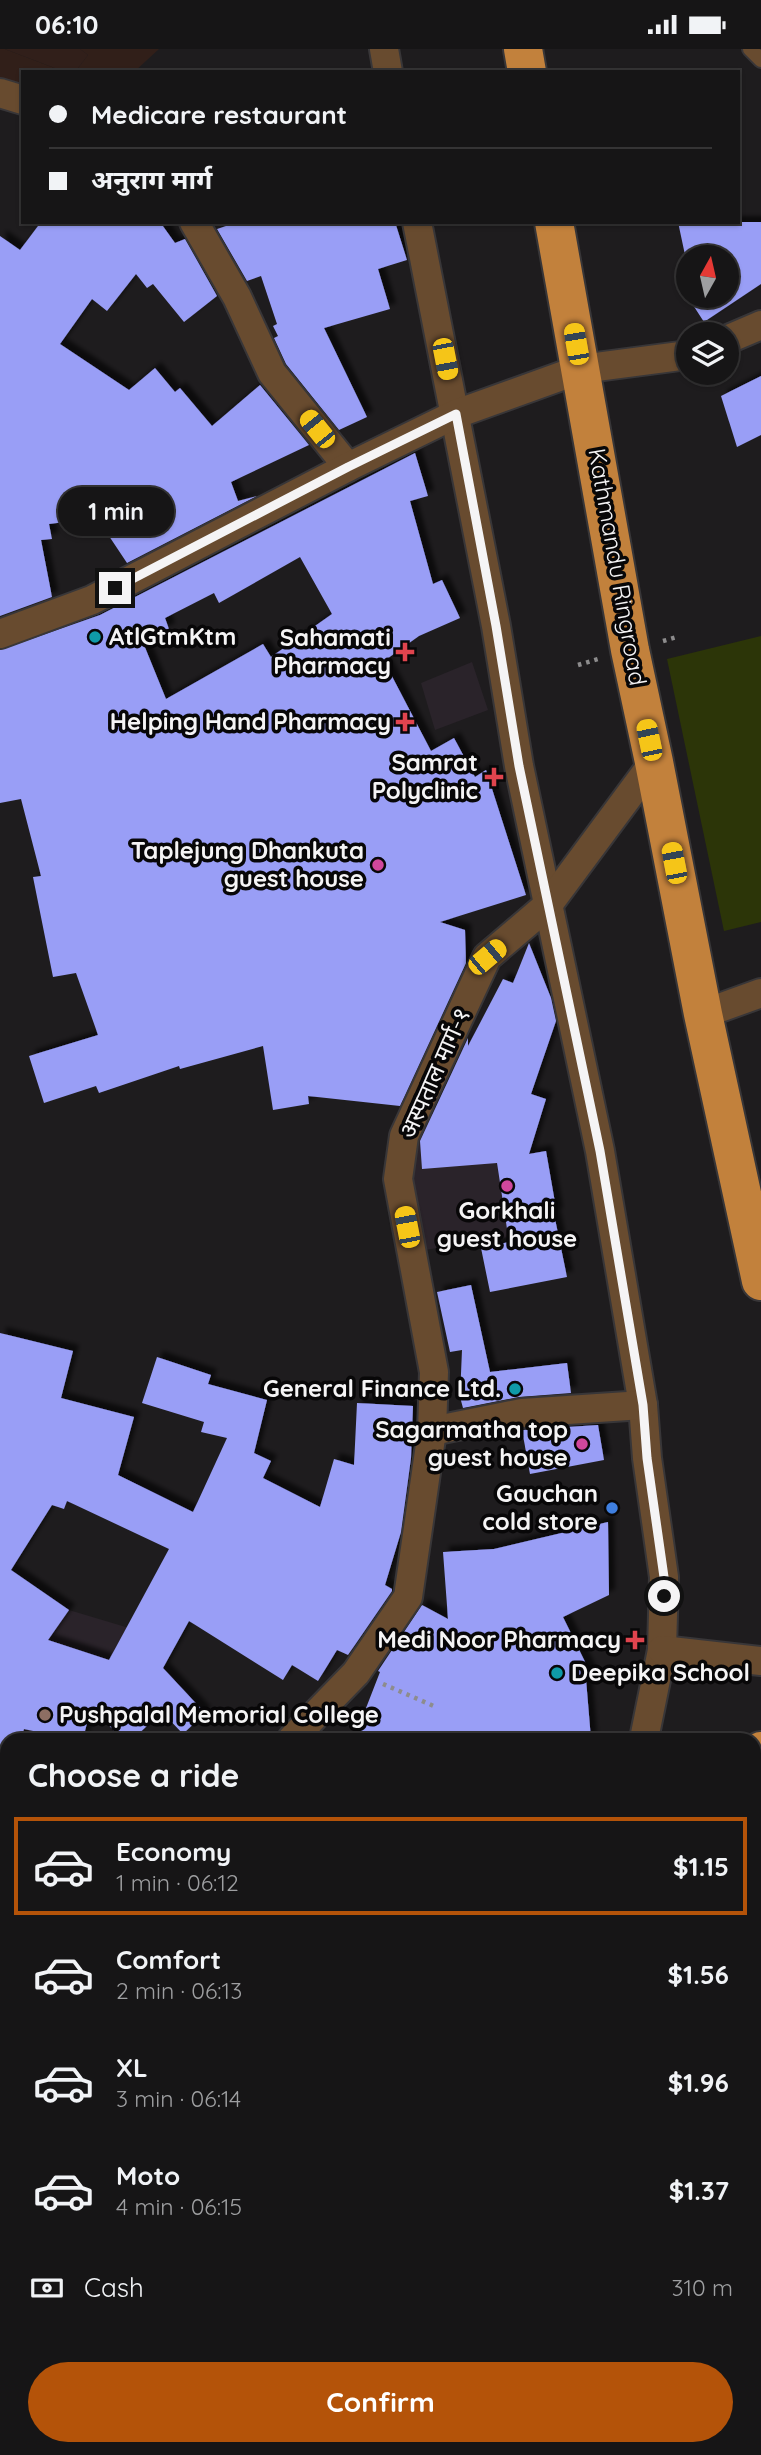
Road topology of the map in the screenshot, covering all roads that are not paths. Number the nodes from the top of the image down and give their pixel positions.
1 (384, 49) edge
2 (523, 49) edge
3 (751, 49) edge
4 (761, 60) edge
5 (388, 70) edge
6 (527, 70) edge
7 (0, 93) edge
8 (21, 99) edge
9 (195, 224) edge
10 (417, 224) edge
11 (554, 224) edge
12 (761, 325) edge
13 (739, 334) edge
14 (676, 357) edge
15 (581, 369) junction
16 (456, 414) junction
17 (348, 467) junction
18 (0, 634) edge
19 (654, 762) junction
20 (548, 905) junction
21 (761, 993) edge
22 (703, 1014) junction
23 (761, 1281) edge
24 (643, 1405) junction
25 (432, 1431) junction
26 (662, 1650) junction
27 (761, 1661) edge
28 (298, 1733) edge
29 (645, 1733) edge

1 - 5 street
2 - 6 highway
3 - 4 lane
7 - 8 street
9 - 17 street
10 - 16 street
11 - 15 highway, Kathmandu Ringroad
12 - 13 street
14 - 15 street
15 - 16 street
15 - 19 highway, Kathmandu Ringroad
16 - 17 street
16 - 20 street
17 - 18 street
19 - 20 street, अस्पताल मार्ग-१
19 - 22 highway, Kathmandu Ringroad
20 - 24 street
20 - 25 street, अस्पताल मार्ग-१
21 - 22 street
22 - 23 highway, Kathmandu Ringroad
24 - 25 street
24 - 26 street
25 - 28 street, अस्पताल मार्ग-१
26 - 27 street
26 - 29 street

